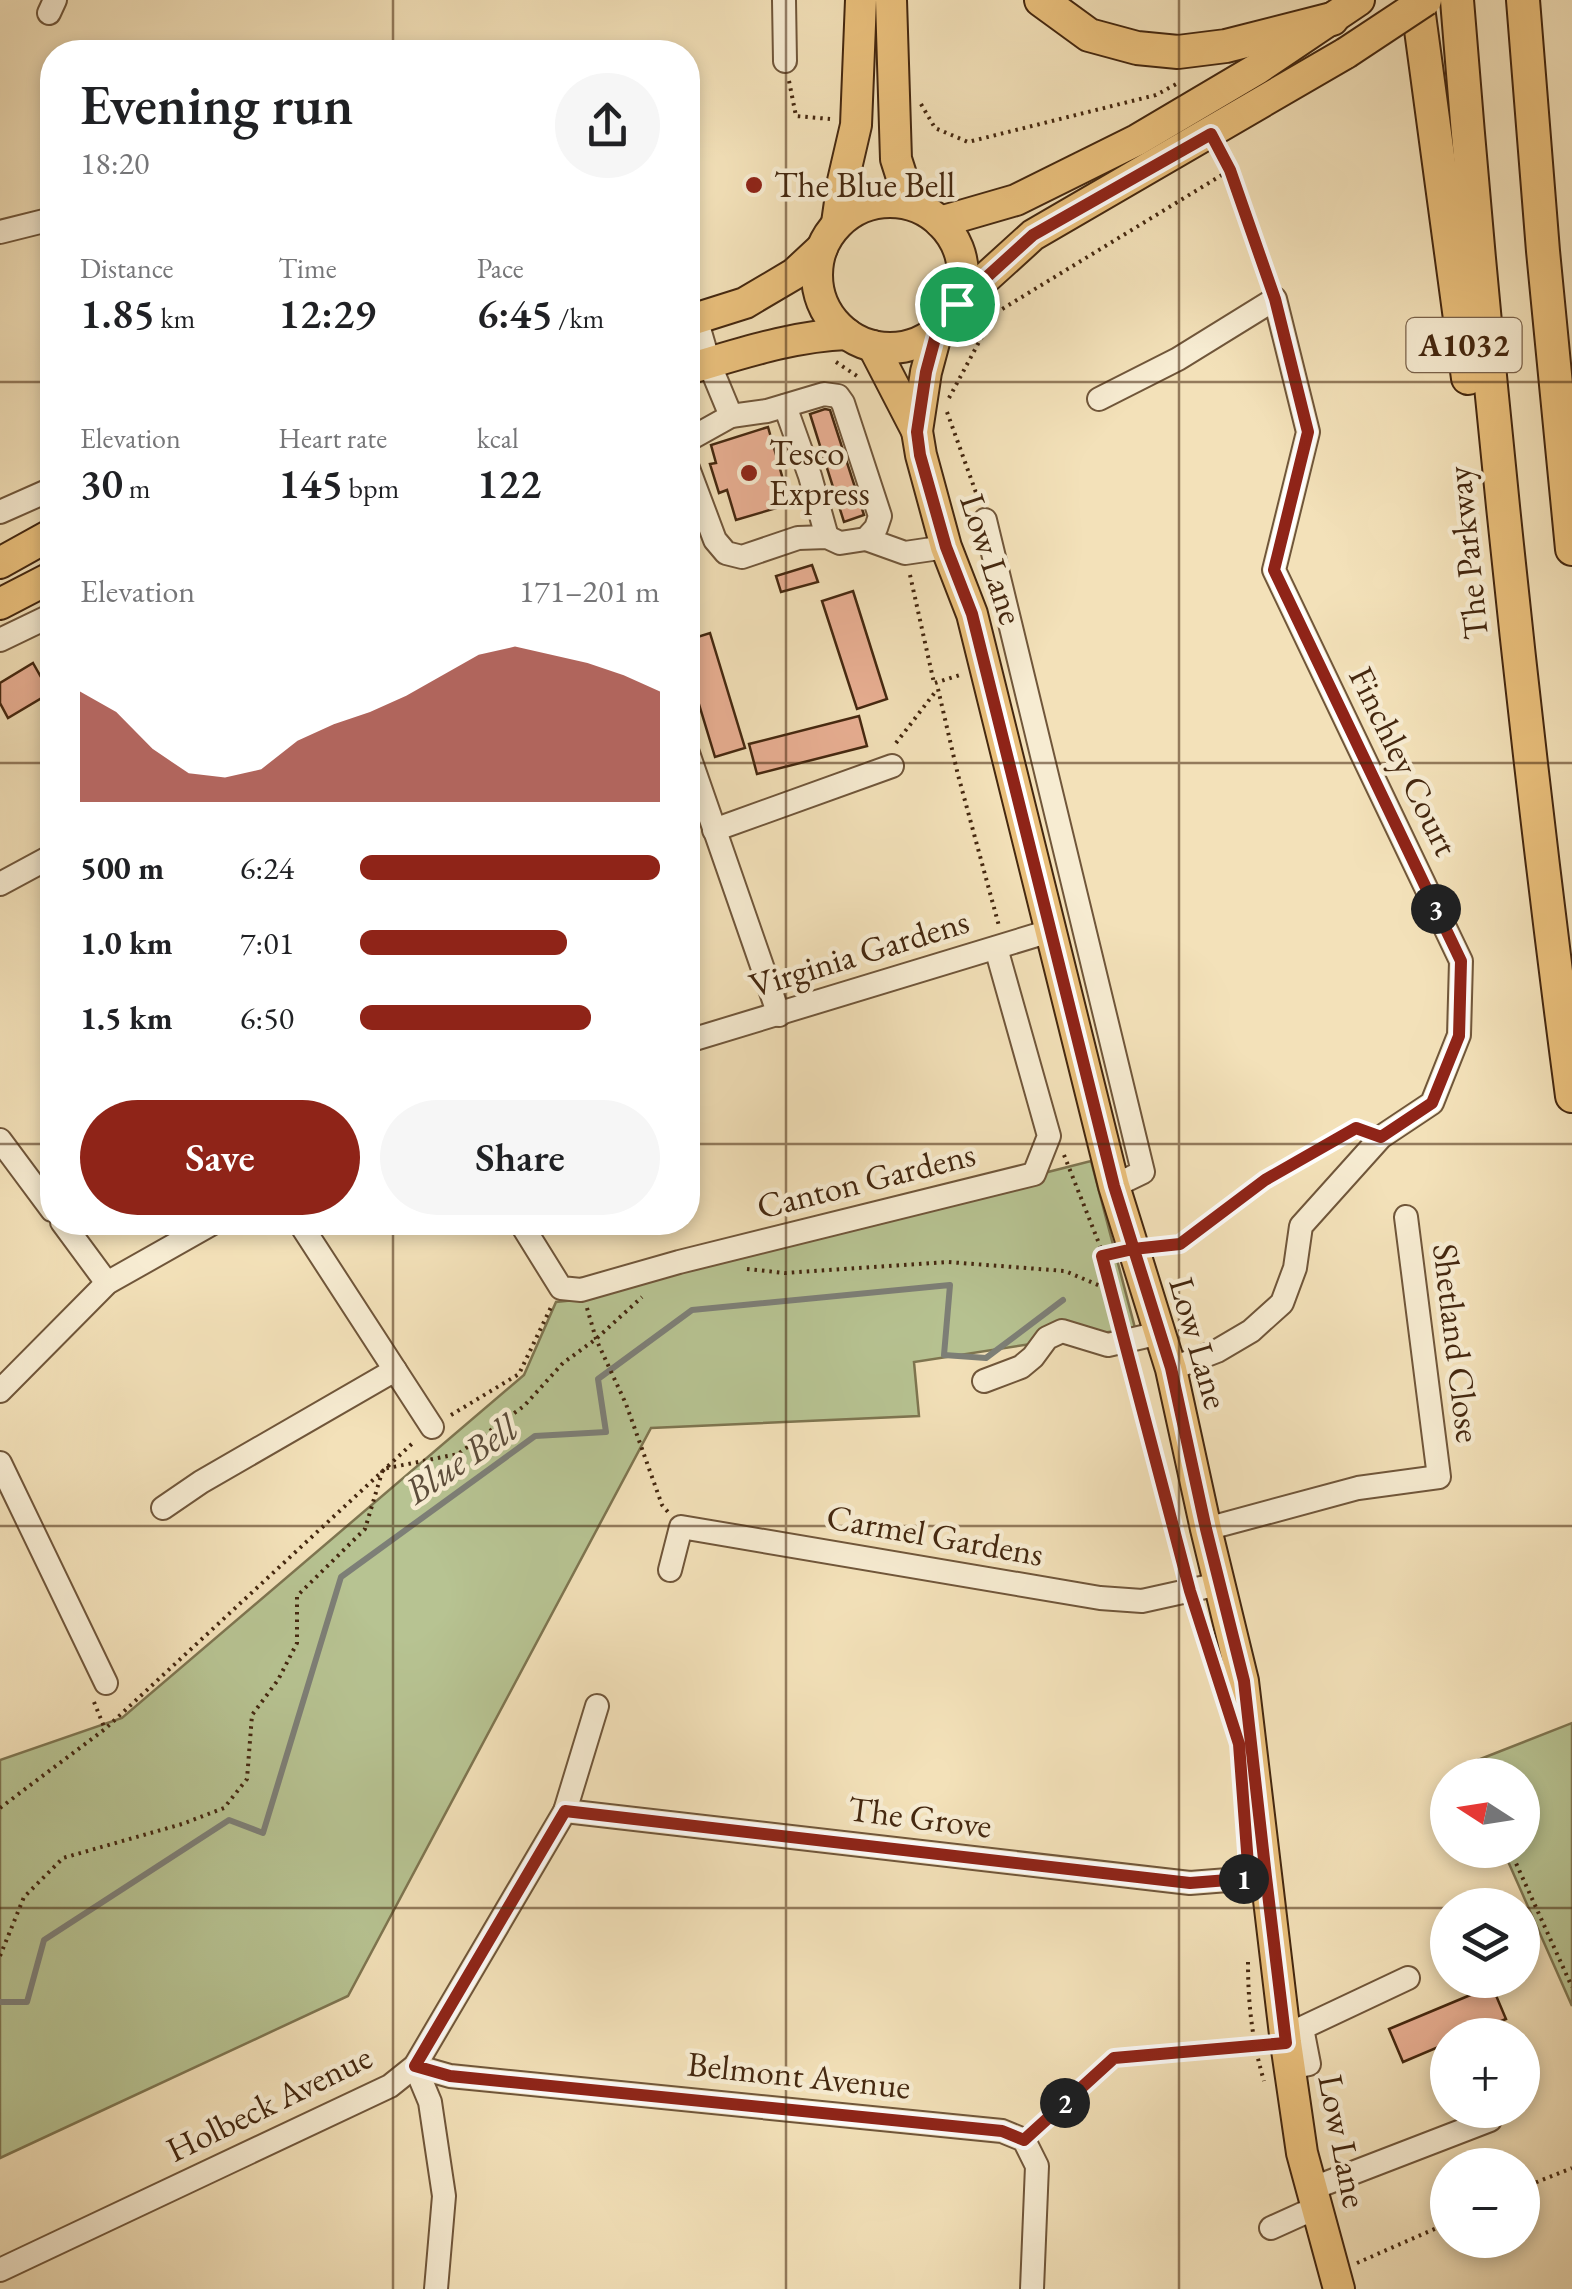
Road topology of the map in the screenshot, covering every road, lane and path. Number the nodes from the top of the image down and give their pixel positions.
1 (784, 0) edge
2 (861, 0) edge
3 (891, 0) edge
4 (1042, 0) edge
5 (1417, 0) edge
6 (1426, 0) edge
7 (1457, 0) edge
8 (1523, 0) edge
9 (1346, 9) edge
10 (1200, 50) junction
11 (785, 62) joint
12 (920, 103) dead end
13 (837, 120) dead end
14 (1211, 134) junction
15 (1230, 170) junction
16 (932, 215) junction
17 (40, 222) edge
18 (0, 232) edge
19 (829, 236) junction
20 (1275, 299) junction
21 (957, 304) junction
22 (700, 317) edge
23 (937, 331) junction
24 (860, 340) junction
25 (700, 365) edge
26 (700, 369) edge
27 (1099, 399) dead end
28 (785, 406) junction
29 (731, 416) junction
30 (917, 432) junction
31 (700, 433) edge
32 (40, 494) edge
33 (700, 500) edge
34 (0, 512) edge
35 (986, 520) joint
36 (827, 537) junction
37 (866, 539) junction
38 (40, 541) edge
39 (946, 547) junction
40 (1572, 549) edge
41 (0, 563) edge
42 (40, 583) edge
43 (0, 604) edge
44 (1008, 608) junction
45 (972, 614) junction
46 (40, 621) edge
47 (0, 640) edge
48 (986, 667) junction
49 (1521, 688) junction
50 (938, 689) junction
51 (892, 766) joint
52 (700, 789) edge
53 (714, 830) junction
54 (40, 867) edge
55 (0, 884) edge
56 (1050, 931) junction
57 (1000, 946) junction
58 (779, 1015) junction
59 (700, 1038) edge
60 (1572, 1096) edge
61 (1049, 1136) junction
62 (1381, 1137) junction
63 (0, 1140) edge
64 (1114, 1186) junction
65 (40, 1194) edge
66 (1406, 1218) dead end
67 (72, 1235) edge
68 (193, 1235) edge
69 (307, 1235) edge
70 (530, 1235) edge
71 (1133, 1249) junction
72 (1102, 1256) junction
73 (679, 1262) junction
74 (732, 1267) dead end
75 (108, 1283) junction
76 (571, 1289) junction
77 (1112, 1291) junction
78 (1160, 1333) junction
79 (596, 1339) junction
80 (1126, 1342) junction
81 (1171, 1368) junction
82 (395, 1370) junction
83 (984, 1382) dead end
84 (0, 1391) edge
85 (432, 1427) junction
86 (0, 1463) edge
87 (383, 1469) junction
88 (163, 1508) dead end
89 (682, 1527) junction
90 (1206, 1529) junction
91 (670, 1570) dead end
92 (1205, 1588) junction
93 (106, 1683) dead end
94 (597, 1706) dead end
95 (0, 1808) edge
96 (565, 1811) junction
97 (1518, 1868) edge
98 (1266, 1877) junction
99 (1248, 1947) dead end
100 (0, 1956) edge
101 (1408, 1978) dead end
102 (1572, 1987) edge
103 (1254, 2046) junction
104 (1280, 2064) junction
105 (415, 2066) junction
106 (1472, 2128) edge
107 (1024, 2140) junction
108 (1572, 2168) edge
109 (1540, 2181) edge
110 (1314, 2200) junction
111 (1271, 2228) dead end
112 (1430, 2232) edge
113 (0, 2270) edge
114 (1337, 2281) edge
115 (436, 2289) edge
116 (1032, 2289) edge

1 - 11 street
2 - 19 main road
3 - 16 main road
4 - 10 highway
5 - 49 highway, A1032
6 - 14 main road, bridge
7 - 49 highway, The Parkway
8 - 40 highway
9 - 10 highway
9 - 16 main road
10 - 12 path
11 - 13 path
14 - 15 path
14 - 21 main road
15 - 20 path
15 - 35 path
16 - 19 main road
16 - 21 main road
17 - 18 street
19 - 22 main road
19 - 24 main road
20 - 27 street
20 - 62 street, Finchley Court
21 - 23 main road
23 - 24 main road
23 - 30 main road, Low Lane
24 - 25 main road
24 - 30 main road, Low Lane
26 - 29 street
28 - 29 street
28 - 36 street
28 - 37 street
29 - 31 street
30 - 39 main road, Low Lane
32 - 34 street
33 - 36 street
35 - 44 street
36 - 37 street
37 - 39 street
38 - 41 main road
39 - 45 main road, Low Lane
42 - 43 main road
44 - 45 street
44 - 64 street
45 - 48 main road, Low Lane
46 - 47 street
48 - 50 path
48 - 56 main road, Low Lane
49 - 60 highway, The Parkway
50 - 51 path
50 - 57 path
51 - 53 street
52 - 53 street
53 - 58 street
54 - 55 street
56 - 57 street, Virginia Gardens
56 - 64 main road, Low Lane
57 - 58 street, Virginia Gardens
57 - 61 street
58 - 59 street, Virginia Gardens
61 - 72 path
61 - 73 street, Canton Gardens
62 - 71 path
62 - 81 street, Finchley Court
63 - 65 street
64 - 71 main road, Low Lane
66 - 90 street, Shetland Close
67 - 75 street
68 - 75 street
69 - 82 street
70 - 76 street
71 - 72 path
71 - 78 main road, Low Lane
72 - 77 path
73 - 76 street, Canton Gardens
73 - 79 path
74 - 77 path
75 - 84 street
76 - 79 path
76 - 85 path
77 - 80 path
78 - 80 street
78 - 81 main road, Low Lane
79 - 87 path
79 - 89 path
80 - 83 street
80 - 92 path
81 - 90 main road, Low Lane
82 - 85 street
82 - 88 street
85 - 87 path
86 - 93 street
87 - 95 path
87 - 100 path
89 - 91 street
89 - 92 street, Carmel Gardens
90 - 92 main road, Low Lane
92 - 98 main road, Low Lane
94 - 96 street, Holbeck Avenue
96 - 98 street, The Grove
96 - 105 street, Holbeck Avenue
97 - 102 path
98 - 104 main road, Low Lane
99 - 103 path
101 - 104 street
103 - 104 path
103 - 104 path
103 - 107 path
104 - 110 main road, Low Lane
105 - 107 street, Belmont Avenue
105 - 113 street, Holbeck Avenue
105 - 115 street
106 - 110 street
107 - 116 street
108 - 109 path
110 - 111 street
110 - 114 main road, Low Lane
112 - 114 path

